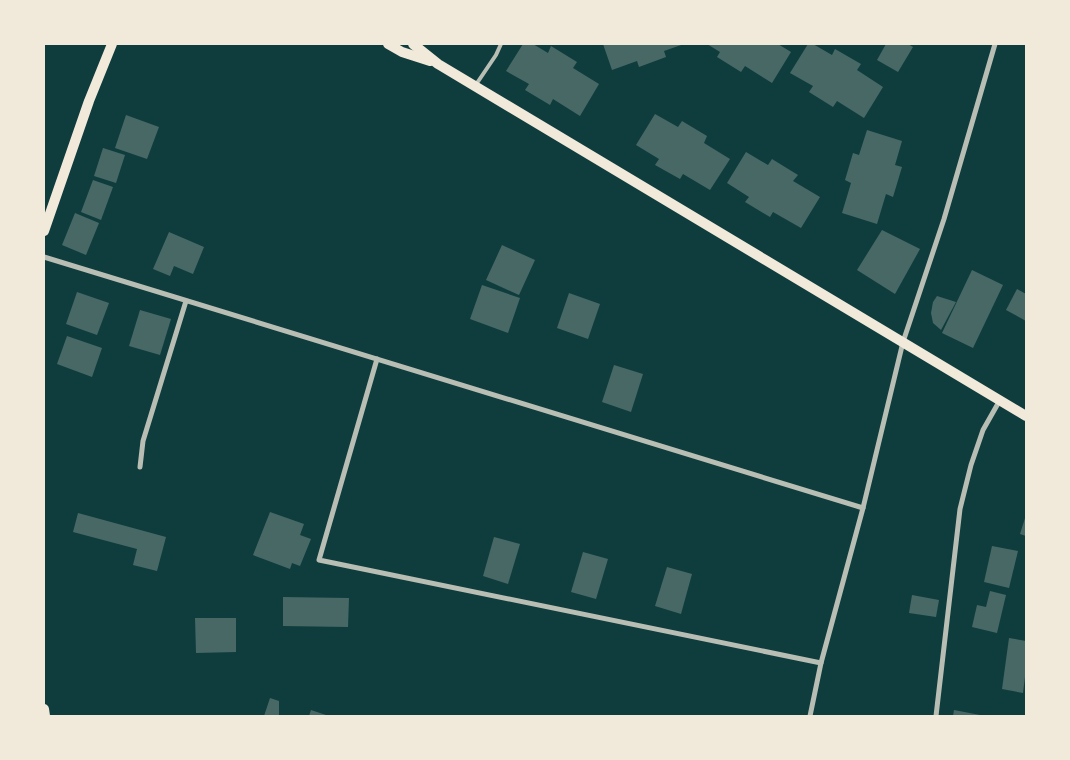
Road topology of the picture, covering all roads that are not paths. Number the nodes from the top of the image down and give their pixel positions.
1 (112, 44) edge
2 (388, 44) edge
3 (413, 44) edge
4 (501, 44) edge
5 (995, 44) edge
6 (438, 64) junction
7 (475, 86) junction
8 (44, 231) edge
9 (44, 257) edge
10 (186, 300) junction
11 (903, 342) junction
12 (377, 359) junction
13 (1000, 400) junction
14 (1026, 416) edge
15 (140, 467) dead end
16 (863, 508) junction
17 (821, 663) junction
18 (44, 710) edge
19 (45, 716) edge
20 (810, 716) edge
21 (936, 716) edge

1 - 8 main road
2 - 6 main road
3 - 6 main road
4 - 7 lane
5 - 11 street
6 - 7 main road
7 - 11 main road
9 - 10 street
10 - 12 street
10 - 15 street
11 - 13 main road
11 - 16 street
12 - 16 street
12 - 17 street
13 - 14 main road
13 - 21 street
16 - 17 street
17 - 20 street
18 - 19 main road

